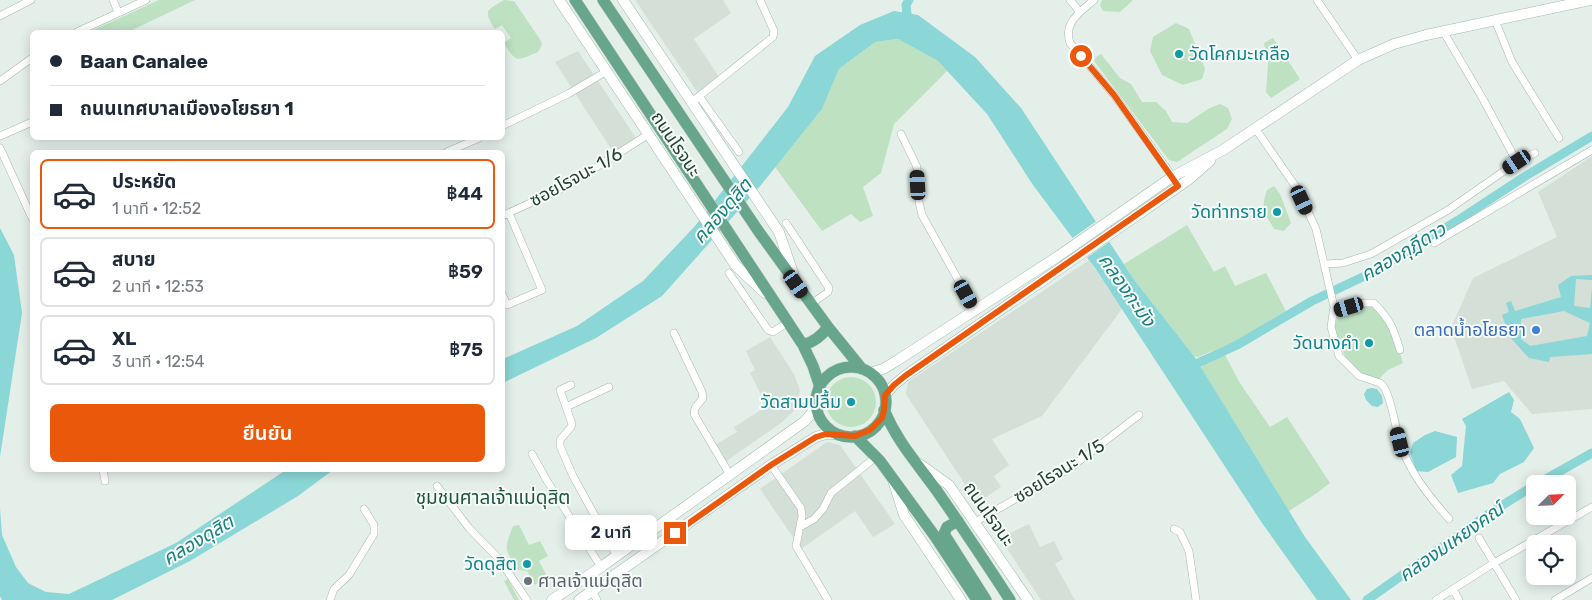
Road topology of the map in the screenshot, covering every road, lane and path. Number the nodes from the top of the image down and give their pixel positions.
1 (31, 0) edge
2 (113, 0) edge
3 (146, 0) edge
4 (559, 0) edge
5 (575, 0) edge
6 (603, 0) edge
7 (623, 0) edge
8 (760, 0) edge
9 (1070, 0) edge
10 (1094, 0) edge
11 (1317, 0) edge
12 (1590, 0) edge
13 (118, 12) junction
14 (1080, 12) junction
15 (0, 16) edge
16 (1495, 20) junction
17 (81, 30) edge
18 (1443, 31) junction
19 (30, 59) edge
20 (1358, 60) junction
21 (607, 71) junction
22 (0, 81) edge
23 (695, 99) junction
24 (30, 123) edge
25 (505, 125) edge
26 (1256, 128) junction
27 (649, 134) junction
28 (901, 134) dead end
29 (0, 136) edge
30 (1559, 138) dead end
31 (474, 140) edge
32 (0, 148) edge
33 (452, 150) edge
34 (1223, 150) junction
35 (1592, 150) edge
36 (739, 152) dead end
37 (1535, 153) dead end
38 (1517, 162) junction
39 (1172, 177) junction
40 (1178, 186) junction
41 (30, 214) edge
42 (506, 214) edge
43 (786, 223) dead end
44 (1434, 243) dead end
45 (1326, 267) junction
46 (729, 273) dead end
47 (796, 284) junction
48 (773, 300) junction
49 (505, 301) edge
50 (811, 304) junction
51 (1334, 309) junction
52 (974, 310) junction
53 (788, 322) junction
54 (828, 327) junction
55 (674, 333) dead end
56 (803, 345) junction
57 (1400, 350) dead end
58 (866, 371) junction
59 (570, 385) dead end
60 (609, 387) dead end
61 (820, 387) junction
62 (885, 395) junction
63 (816, 404) junction
64 (566, 407) junction
65 (884, 410) junction
66 (1139, 415) dead end
67 (837, 434) junction
68 (855, 436) junction
69 (532, 454) dead end
70 (876, 457) junction
71 (911, 458) junction
72 (771, 465) junction
73 (103, 472) edge
74 (730, 475) junction
75 (892, 479) junction
76 (105, 481) dead end
77 (437, 486) dead end
78 (1592, 507) edge
79 (364, 509) dead end
80 (1450, 519) dead end
81 (958, 521) junction
82 (975, 522) junction
83 (800, 526) junction
84 (1174, 528) dead end
85 (1479, 538) dead end
86 (617, 556) junction
87 (1494, 563) junction
88 (601, 567) junction
89 (1592, 578) edge
90 (1453, 589) junction
91 (594, 596) edge
92 (330, 600) edge
93 (527, 600) edge
94 (552, 600) edge
95 (579, 600) edge
96 (828, 600) edge
97 (961, 600) edge
98 (977, 600) edge
99 (986, 600) edge
100 (1010, 600) edge
101 (1028, 600) edge
102 (1196, 600) edge
103 (1436, 600) edge
104 (1459, 600) edge
105 (1516, 600) edge
106 (1556, 600) edge

1 - 15 street
2 - 13 street
3 - 13 street
4 - 21 main road, ถนนโรจนะ
5 - 48 main road, ถนนโรจนะ
6 - 47 main road, ถนนโรจนะ
7 - 23 main road, ถนนโรจนะ
8 - 23 street
9 - 14 street
10 - 14 street
11 - 20 street
12 - 16 main road
13 - 17 street
14 - 39 street
16 - 18 main road
16 - 30 street
18 - 20 main road
18 - 38 street
19 - 22 street
20 - 26 main road
21 - 25 street
21 - 27 main road, ถนนโรจนะ
23 - 36 street
23 - 47 main road, ถนนโรจนะ
24 - 29 street
26 - 34 main road
26 - 45 street
27 - 42 street, ซอยโรจนะ 1/6
27 - 48 main road, ถนนโรจนะ
28 - 52 street
31 - 33 street
32 - 41 street
34 - 39 main road
34 - 40 main road
35 - 44 street
37 - 38 street
38 - 45 street
39 - 40 street
39 - 52 main road
40 - 62 main road
42 - 49 street
43 - 50 street
45 - 51 street
46 - 53 street
47 - 50 main road, ถนนโรจนะ
48 - 53 main road, ถนนโรจนะ
50 - 54 main road, ถนนโรจนะ
51 - 57 street
51 - 80 street
52 - 58 main road
53 - 56 main road, ถนนโรจนะ
54 - 56 main road
54 - 58 main road, ถนนโรจนะ
55 - 74 street
56 - 61 main road, ถนนโรจนะ
58 - 61 main road
58 - 62 main road
59 - 64 street
60 - 64 street
61 - 63 main road
62 - 65 main road
63 - 67 main road
63 - 74 main road
64 - 86 street
65 - 68 main road
65 - 71 main road, ถนนโรจนะ
66 - 82 street, ซอยโรจนะ 1/5
67 - 68 main road
67 - 72 main road
68 - 70 main road
69 - 88 street
70 - 75 main road
70 - 83 street
71 - 81 main road, ถนนโรจนะ
71 - 82 main road, ถนนโรจนะ
72 - 83 street
72 - 91 main road
73 - 76 street
74 - 86 main road
75 - 97 main road
75 - 98 main road
77 - 93 street
78 - 87 street
79 - 92 street
81 - 99 main road
81 - 100 main road, ถนนโรจนะ
82 - 101 main road, ถนนโรจนะ
83 - 96 street
84 - 102 street
85 - 87 street
86 - 88 main road
87 - 90 street
87 - 105 street
88 - 94 main road
89 - 106 street
90 - 103 street
90 - 104 street
91 - 95 main road

